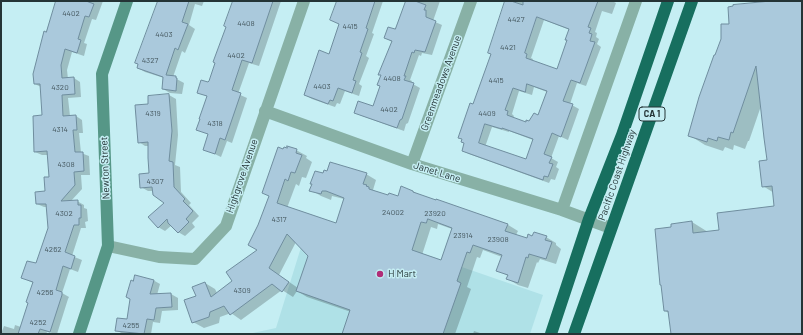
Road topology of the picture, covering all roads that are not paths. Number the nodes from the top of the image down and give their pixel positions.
1 (127, 1) edge
2 (304, 1) edge
3 (471, 1) edge
4 (636, 1) edge
5 (668, 1) edge
6 (692, 1) edge
7 (265, 111) junction
8 (412, 164) junction
9 (562, 210) junction
10 (589, 219) junction
11 (612, 228) junction
12 (108, 246) junction
13 (79, 334) edge
14 (551, 334) edge
15 (574, 334) edge

1 - 12 street, Newton Street
2 - 7 street, Highgrove Avenue
3 - 8 street, Greenmeadows Avenue
4 - 9 street
5 - 10 highway, Pacific Coast Highway / CA 1
6 - 11 highway, Pacific Coast Highway / CA 1
7 - 8 street, Janet Lane
7 - 12 street, Highgrove Avenue
8 - 9 street, Janet Lane
9 - 10 street, Janet Lane
10 - 11 street, Janet Lane
10 - 14 highway, Pacific Coast Highway / CA 1
11 - 15 highway, Pacific Coast Highway / CA 1
12 - 13 street, Newton Street

